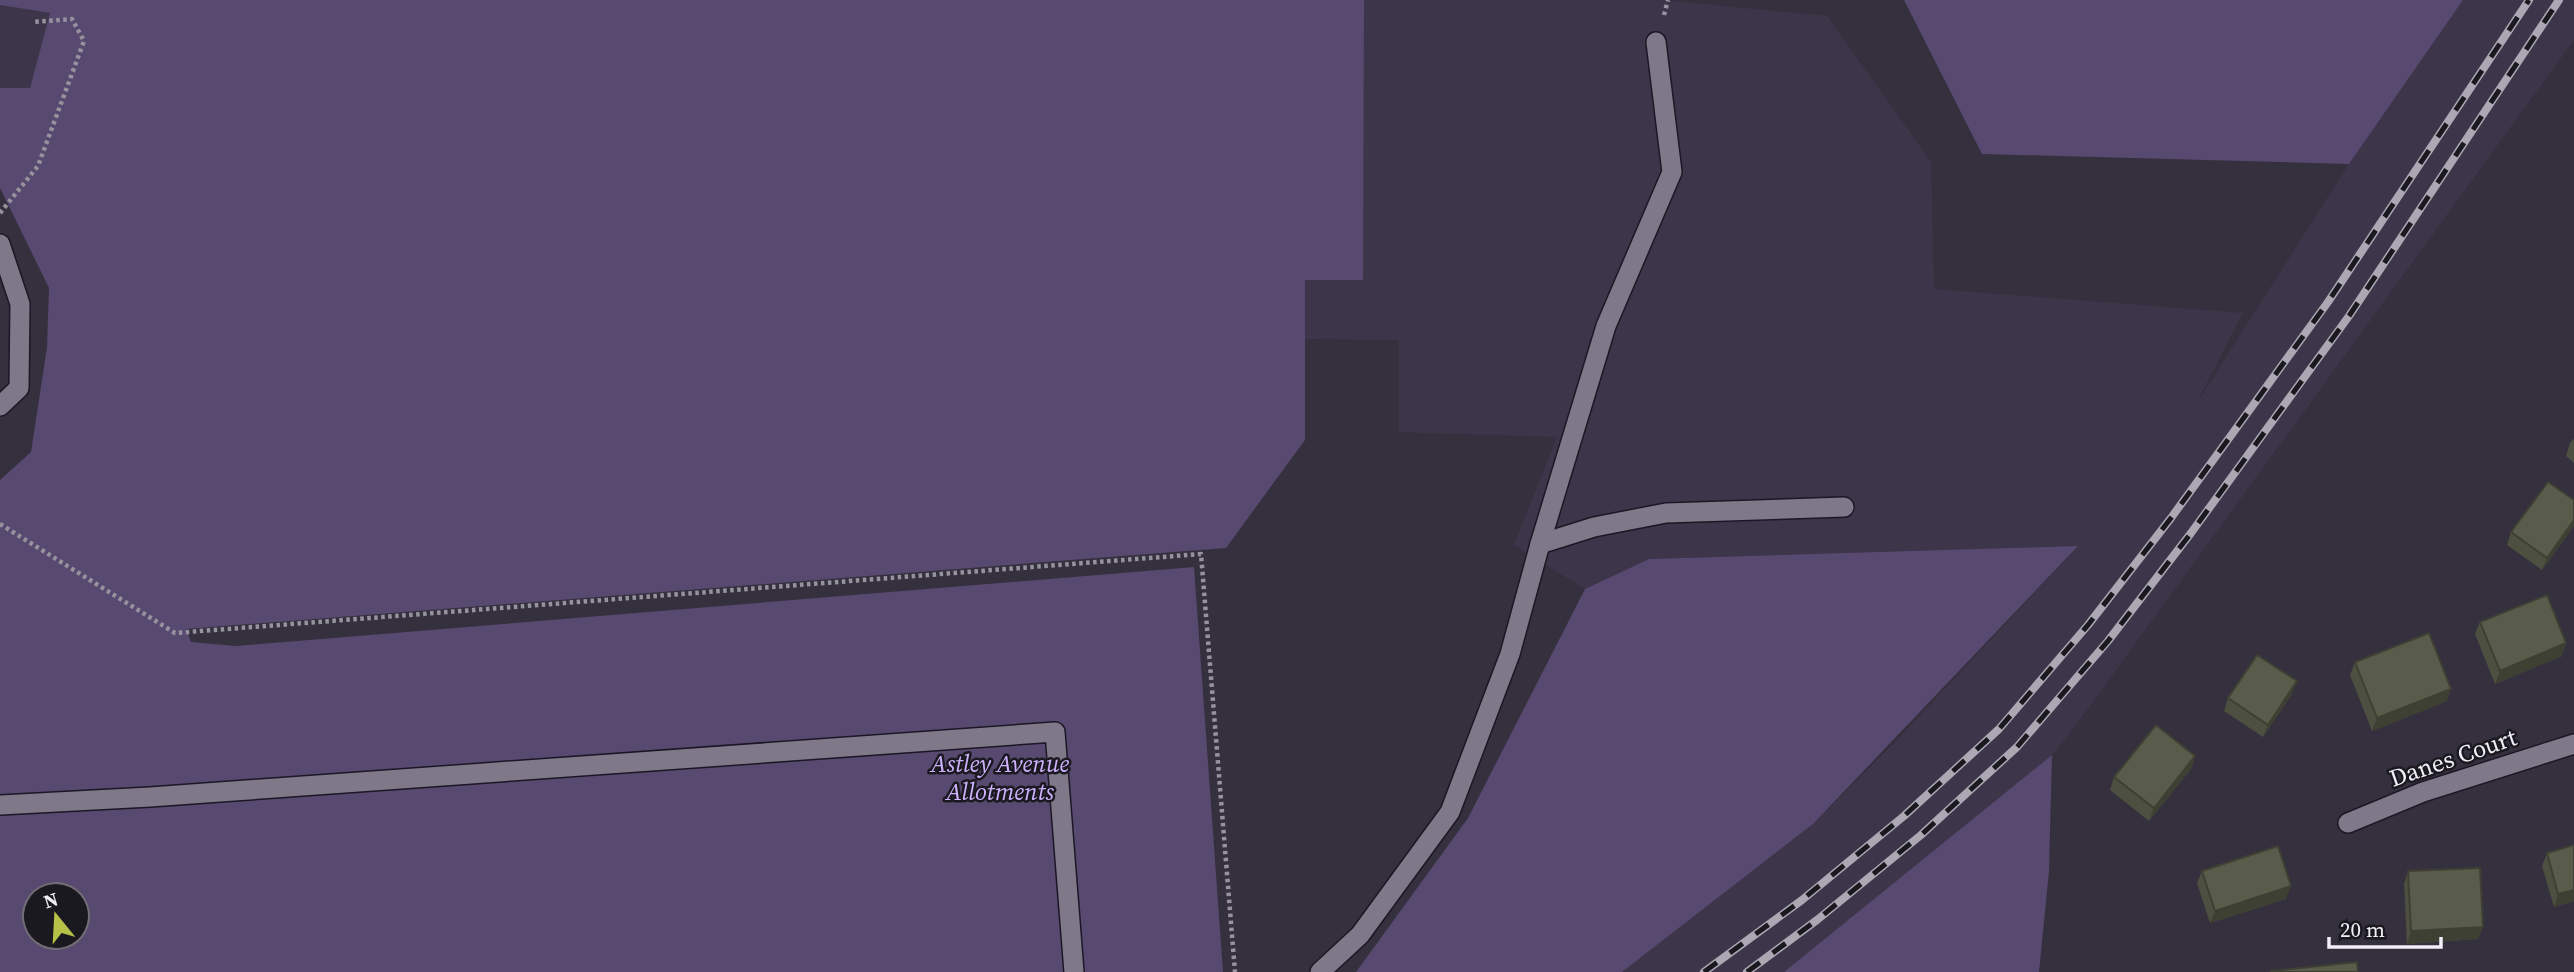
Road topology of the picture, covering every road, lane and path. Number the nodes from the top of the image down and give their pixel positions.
1 (33, 22) dead end
2 (1656, 43) dead end
3 (0, 213) edge
4 (0, 244) edge
5 (0, 406) edge
6 (1844, 507) dead end
7 (0, 524) edge
8 (1539, 544) junction
9 (2574, 744) edge
10 (0, 805) edge
11 (2348, 823) dead end
12 (1074, 972) edge
13 (1235, 972) edge
14 (1320, 972) edge

1 - 3 path
2 - 8 street
4 - 5 street
6 - 8 street
7 - 13 path
8 - 14 street
9 - 11 street, Danes Court
10 - 12 street

